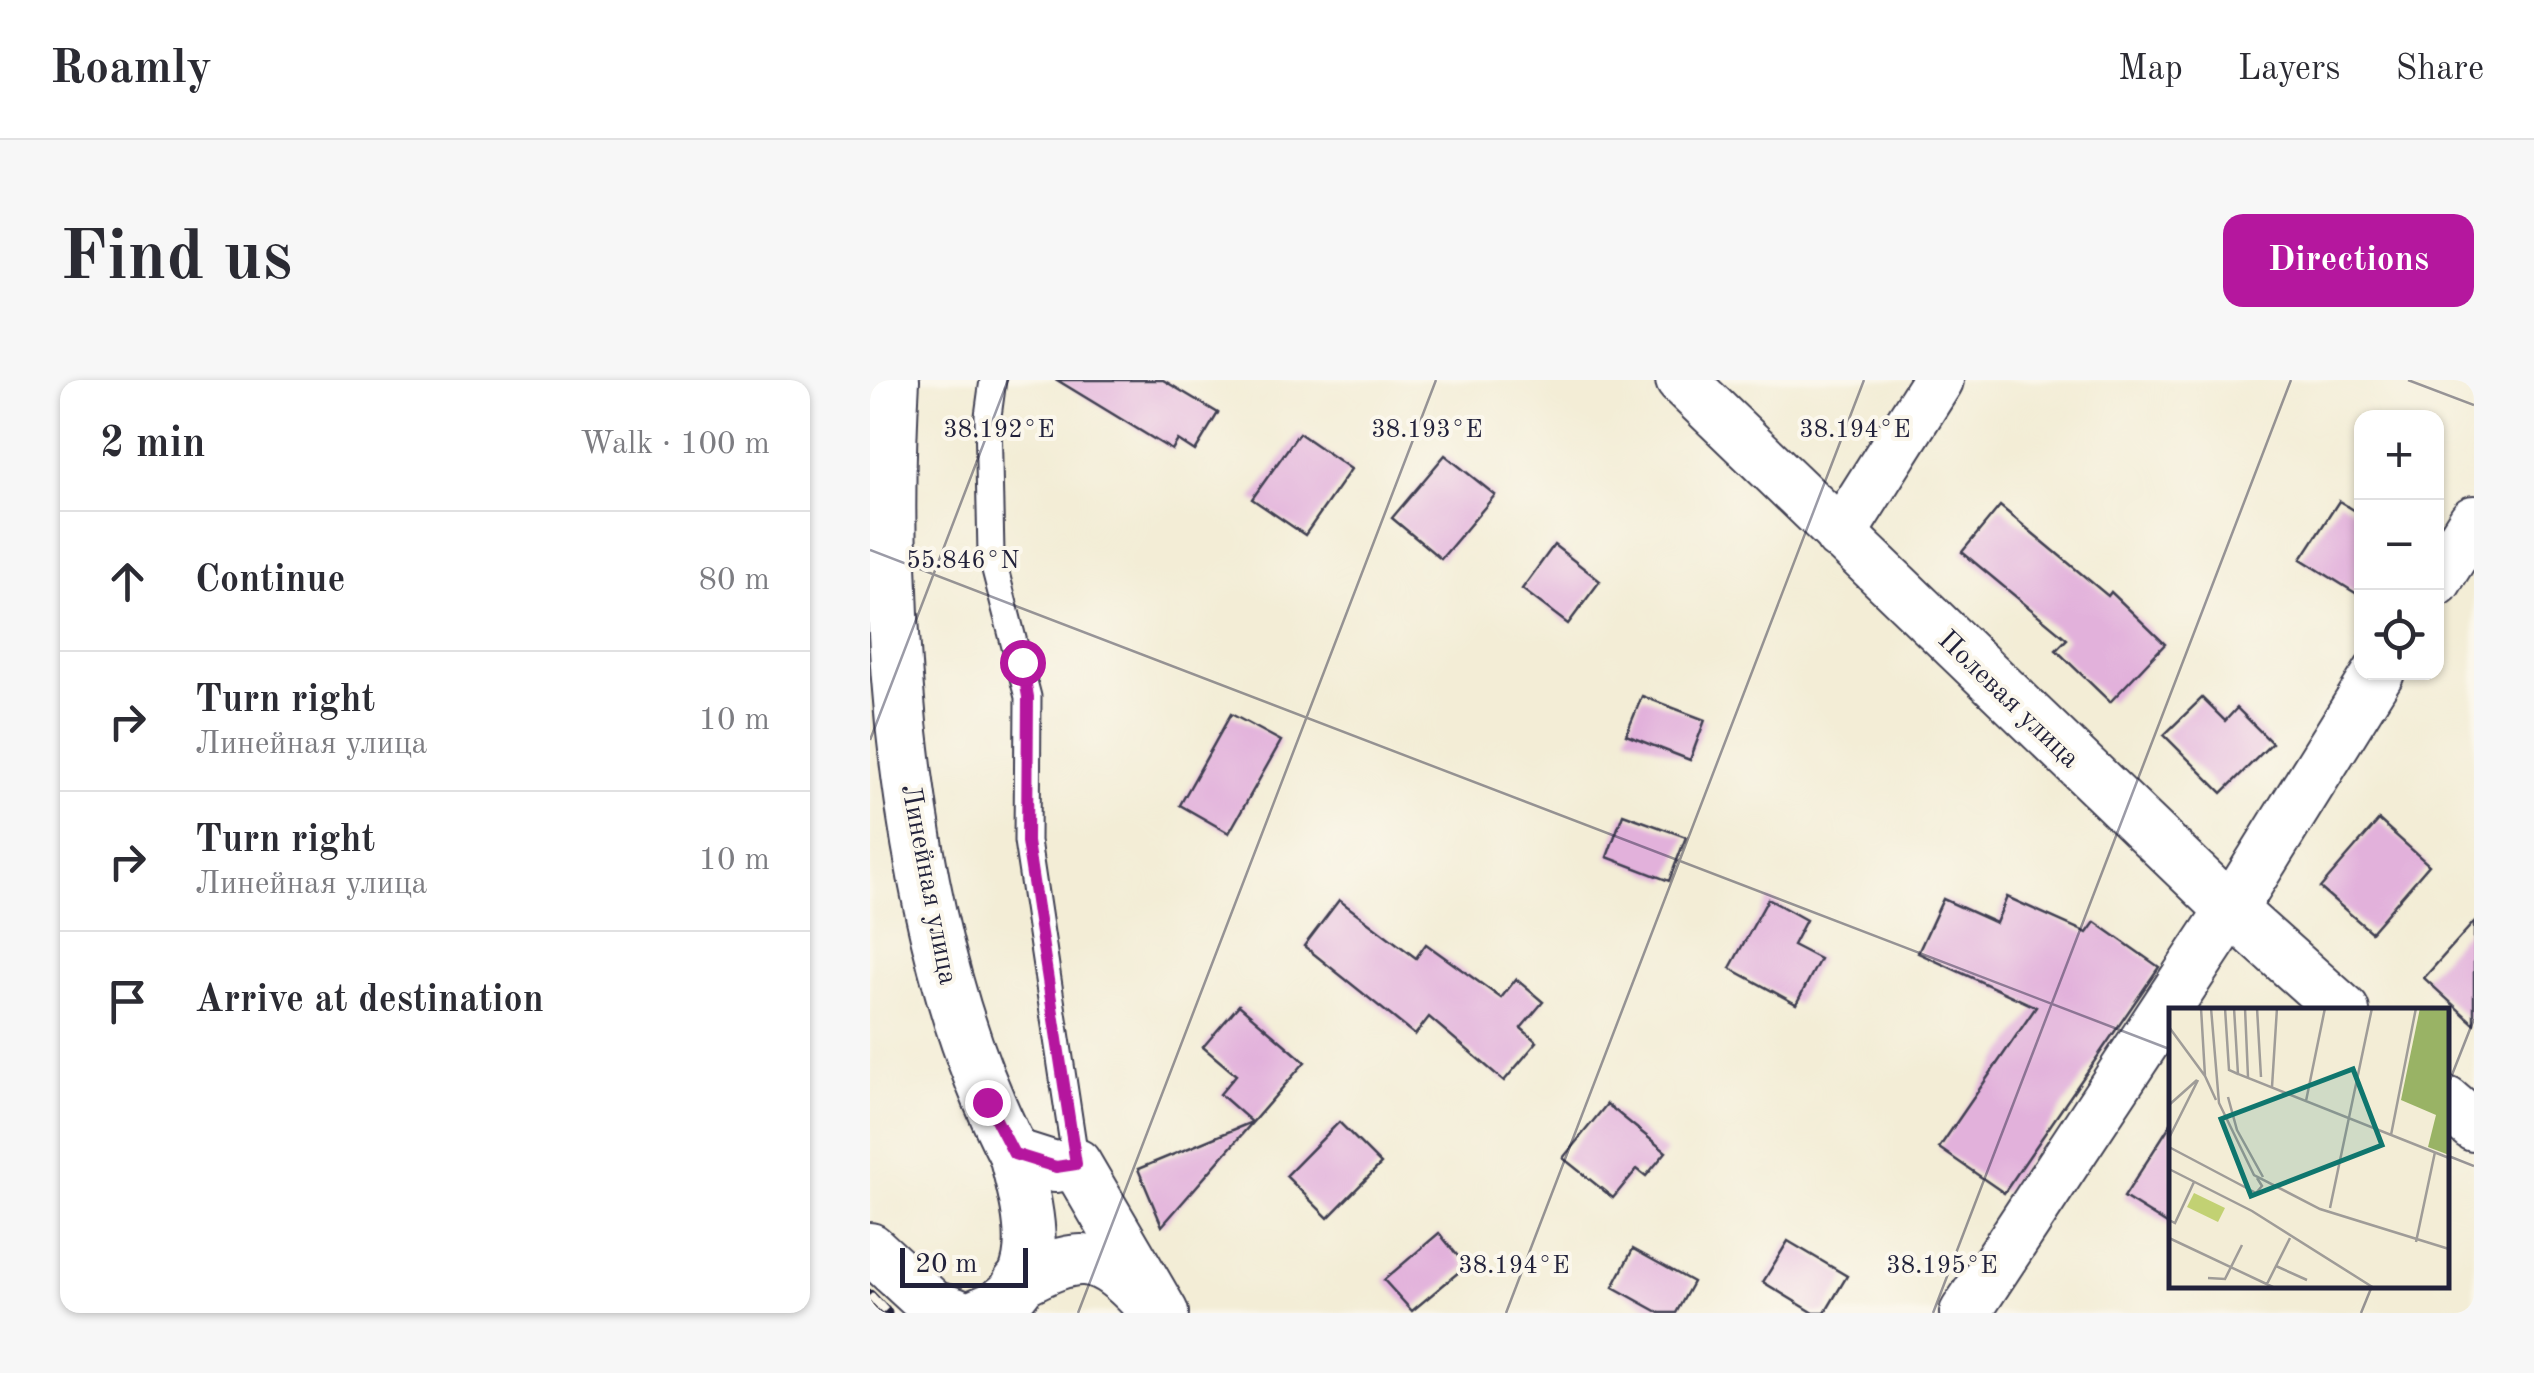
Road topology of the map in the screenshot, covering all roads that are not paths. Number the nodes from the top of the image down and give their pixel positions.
1 (894, 380) edge
2 (993, 380) edge
3 (1681, 380) edge
4 (1938, 380) edge
5 (2474, 520) edge
6 (1840, 536) junction
7 (2444, 568) edge
8 (2374, 680) edge
9 (2231, 910) junction
10 (2342, 1008) edge
11 (2449, 1105) edge
12 (2474, 1126) edge
13 (1049, 1162) junction
14 (870, 1248) edge
15 (999, 1298) edge
16 (955, 1313) edge
17 (1160, 1313) edge
18 (1966, 1313) edge

1 - 13 street, Линейная улица
2 - 13 lane
3 - 6 street, Полевая улица
4 - 6 street
5 - 7 street
6 - 9 street, Полевая улица
8 - 9 street
9 - 10 street, Полевая улица
9 - 18 street
11 - 12 street
13 - 15 street
13 - 17 street
14 - 16 street
15 - 17 street

